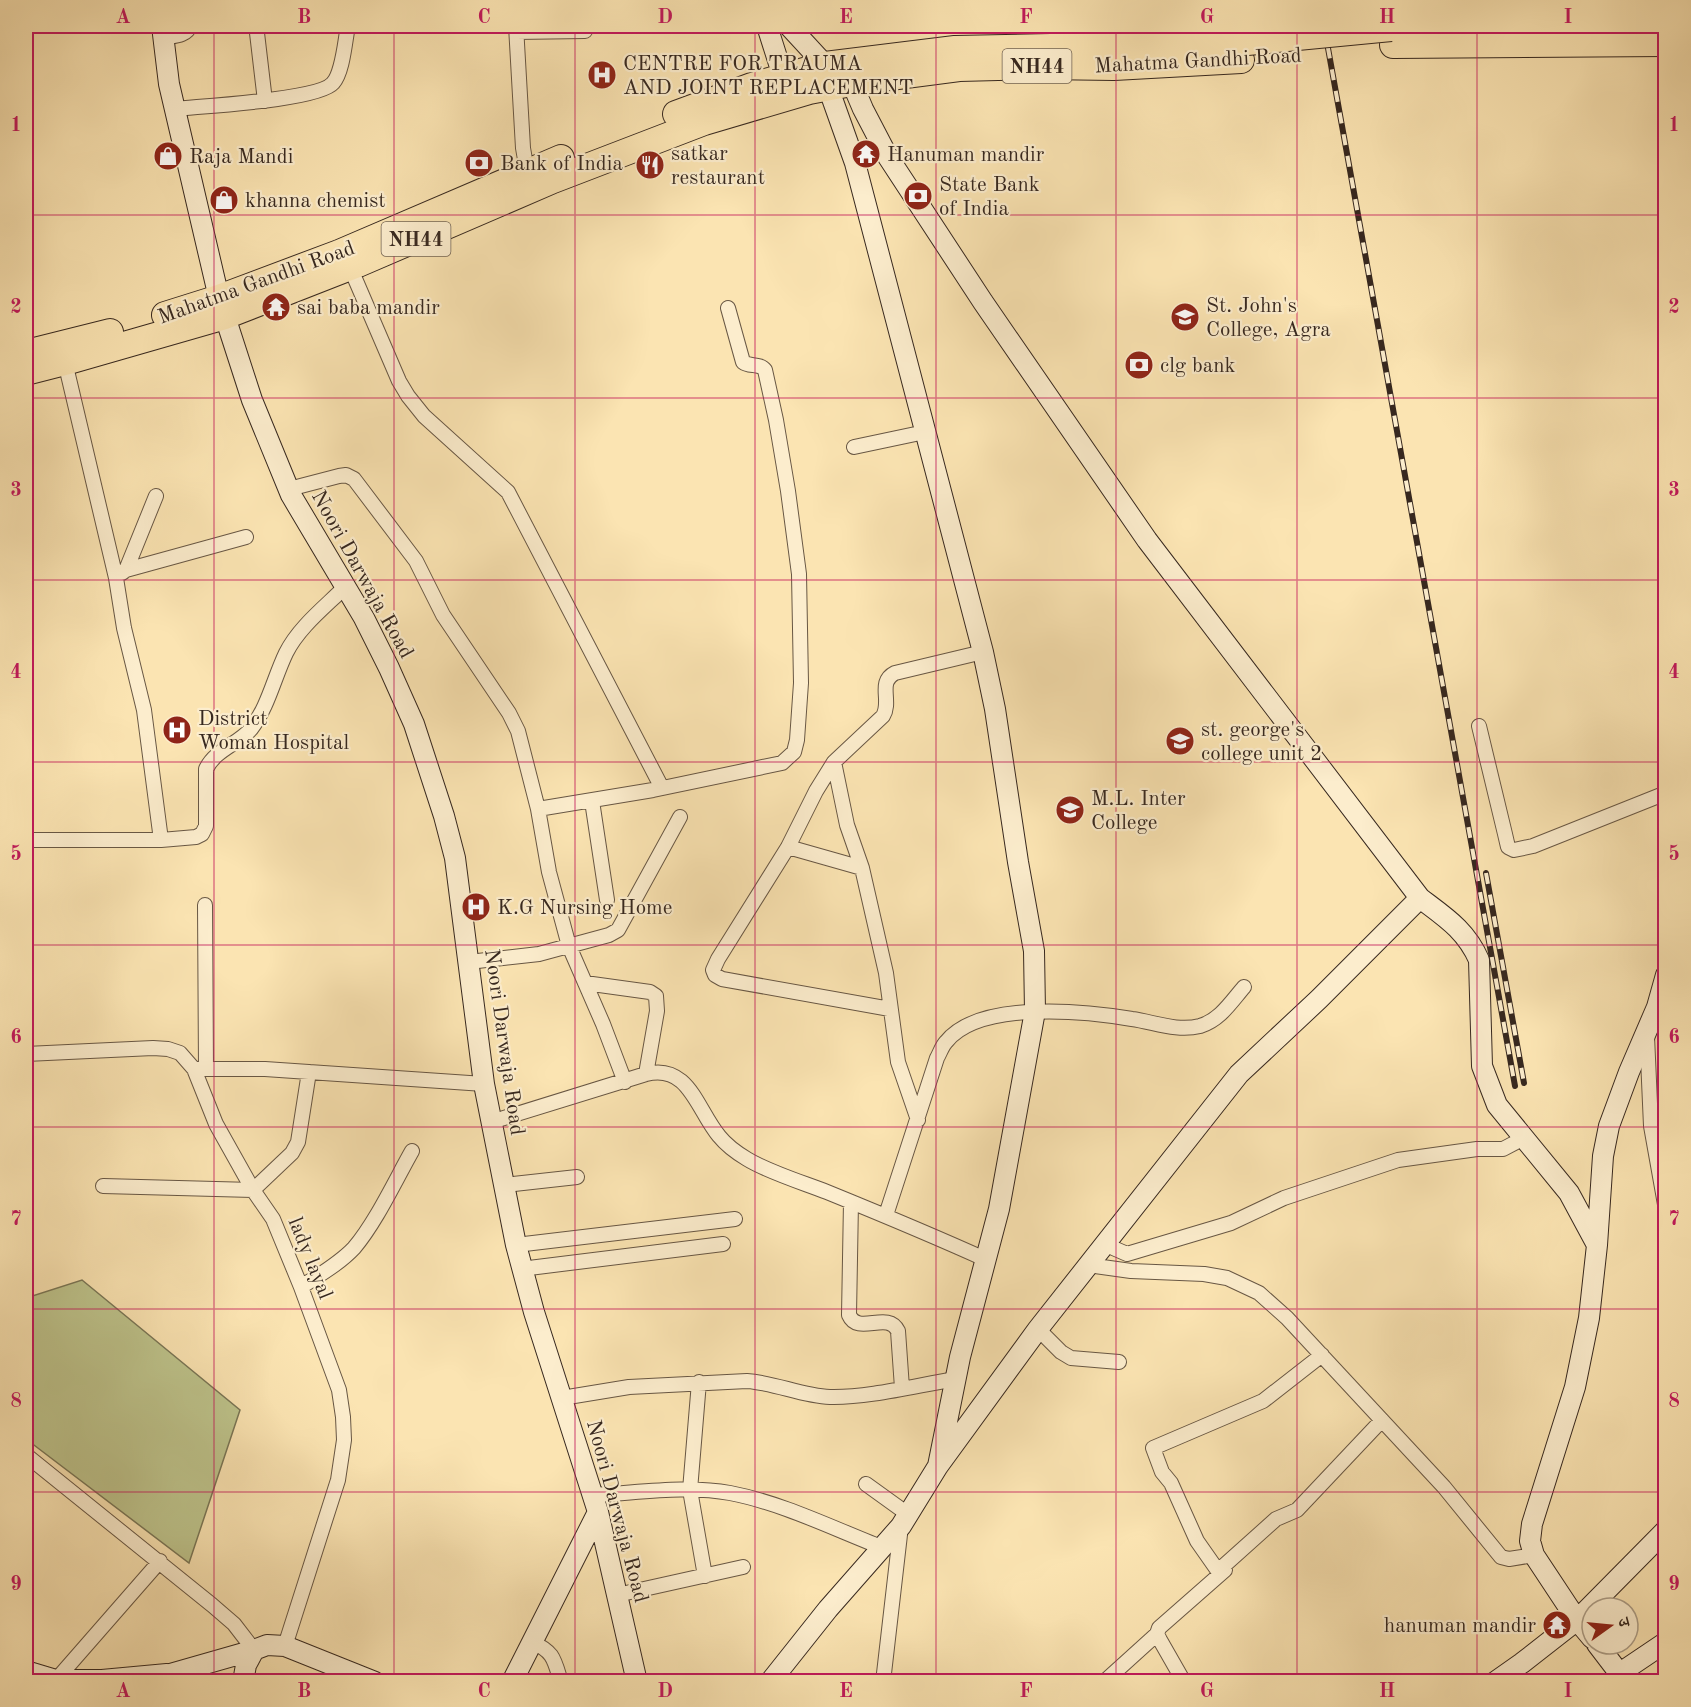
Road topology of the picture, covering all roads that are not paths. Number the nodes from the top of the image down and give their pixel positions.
1 (190, 26) edge
2 (348, 26) edge
3 (767, 26) edge
4 (789, 26) edge
5 (1535, 26) edge
6 (1652, 26) edge
7 (1665, 26) edge
8 (516, 29) edge
9 (585, 31) dead end
10 (163, 32) edge
11 (257, 33) dead end
12 (1392, 37) junction
13 (1665, 43) edge
14 (835, 78) junction
15 (786, 87) junction
16 (265, 100) junction
17 (175, 109) junction
18 (873, 127) junction
19 (847, 140) junction
20 (527, 171) junction
21 (350, 267) junction
22 (222, 307) junction
23 (728, 308) dead end
24 (26, 353) edge
25 (64, 362) junction
26 (26, 372) edge
27 (925, 432) junction
28 (854, 447) dead end
29 (289, 489) junction
30 (156, 496) dead end
31 (246, 537) dead end
32 (121, 574) junction
33 (345, 587) junction
34 (983, 652) junction
35 (1479, 726) dead end
36 (834, 762) junction
37 (662, 788) junction
38 (1665, 793) edge
39 (592, 801) junction
40 (538, 809) junction
41 (680, 817) dead end
42 (26, 840) edge
43 (161, 840) junction
44 (788, 848) junction
45 (862, 868) junction
46 (1420, 898) junction
47 (607, 900) dead end
48 (205, 905) dead end
49 (569, 946) junction
50 (469, 962) junction
51 (1665, 975) edge
52 (585, 983) junction
53 (1244, 987) dead end
54 (1661, 1003) edge
55 (890, 1009) junction
56 (1035, 1011) junction
57 (1647, 1028) junction
58 (26, 1054) edge
59 (200, 1069) junction
60 (309, 1072) junction
61 (646, 1074) junction
62 (625, 1082) junction
63 (484, 1084) junction
64 (918, 1120) junction
65 (491, 1122) junction
66 (1524, 1138) junction
67 (1660, 1142) edge
68 (412, 1151) dead end
69 (577, 1177) dead end
70 (505, 1185) junction
71 (103, 1186) dead end
72 (253, 1190) junction
73 (851, 1202) junction
74 (1665, 1210) edge
75 (886, 1215) junction
76 (735, 1219) dead end
77 (723, 1244) dead end
78 (1104, 1244) junction
79 (516, 1245) junction
80 (1597, 1245) junction
81 (987, 1260) junction
82 (1088, 1265) junction
83 (521, 1269) junction
84 (301, 1287) junction
85 (1038, 1329) junction
86 (1322, 1355) junction
87 (1119, 1362) dead end
88 (956, 1379) junction
89 (699, 1382) junction
90 (902, 1388) junction
91 (562, 1398) junction
92 (1382, 1420) junction
93 (26, 1455) edge
94 (938, 1466) junction
95 (866, 1484) dead end
96 (690, 1490) junction
97 (595, 1504) junction
98 (905, 1520) junction
99 (1665, 1530) edge
100 (881, 1547) junction
101 (1534, 1555) junction
102 (160, 1561) junction
103 (743, 1567) dead end
104 (1225, 1570) dead end
105 (705, 1576) junction
106 (617, 1595) junction
107 (1577, 1620) junction
108 (1580, 1624) edge
109 (1157, 1634) junction
110 (531, 1642) junction
111 (1665, 1642) edge
112 (285, 1646) junction
113 (254, 1650) junction
114 (1606, 1656) edge
115 (26, 1671) edge
116 (167, 1674) junction
117 (1623, 1677) edge
118 (56, 1680) junction
119 (101, 1681) edge
120 (199, 1682) edge
121 (243, 1682) edge
122 (375, 1682) edge
123 (512, 1682) edge
124 (561, 1682) edge
125 (637, 1682) edge
126 (770, 1682) edge
127 (883, 1682) edge
128 (1104, 1682) edge
129 (1184, 1682) edge
130 (1495, 1682) edge

1 - 10 street
2 - 16 street
3 - 15 street
4 - 14 street
5 - 12 highway, Mahatma Gandhi Road / NH44
6 - 7 highway
8 - 9 street
8 - 20 street
10 - 17 street, Noori Darwaja Road
11 - 16 street
12 - 13 highway, Mahatma Gandhi Road / NH44
12 - 14 highway, Mahatma Gandhi Road / NH44, bridge
14 - 15 highway, Mahatma Gandhi Road / NH44
14 - 18 street
14 - 19 street
15 - 20 highway, Mahatma Gandhi Road / NH44
15 - 21 highway, Mahatma Gandhi Road / NH44
16 - 17 street
17 - 22 street, Noori Darwaja Road
18 - 19 street
18 - 46 street
19 - 27 street
20 - 22 highway, Mahatma Gandhi Road / NH44
21 - 22 highway, Mahatma Gandhi Road / NH44
21 - 37 street
22 - 24 highway, Mahatma Gandhi Road / NH44
22 - 25 highway, Mahatma Gandhi Road / NH44
22 - 29 street, Noori Darwaja Road
23 - 37 street
25 - 26 highway, Mahatma Gandhi Road / NH44
25 - 32 street
27 - 28 street
27 - 34 street
29 - 33 street, Noori Darwaja Road
29 - 40 street
30 - 32 street
31 - 32 street
32 - 43 street
33 - 43 street
33 - 50 street, Noori Darwaja Road
34 - 36 street
34 - 56 street
35 - 38 street
36 - 44 street
36 - 45 street
37 - 39 street
39 - 40 street
39 - 47 street
40 - 49 street
41 - 49 street
42 - 43 street
44 - 45 street
44 - 55 street
45 - 55 street
46 - 66 street
46 - 78 street
48 - 59 street
49 - 50 street
49 - 52 street
50 - 63 street, Noori Darwaja Road
51 - 54 street
52 - 61 street
52 - 62 street
53 - 56 street
54 - 57 street
55 - 64 street
56 - 64 street
56 - 81 street
57 - 67 street
57 - 80 street
58 - 59 street, lady layal
59 - 60 street
59 - 72 street, lady layal
60 - 63 street
60 - 72 street
61 - 62 street
61 - 73 street
62 - 65 street
63 - 65 street, Noori Darwaja Road
64 - 75 street
65 - 70 street, Noori Darwaja Road
66 - 78 street
66 - 80 street
67 - 74 street
68 - 84 street
69 - 70 street
70 - 79 street, Noori Darwaja Road
71 - 72 street
72 - 84 street, lady layal
73 - 75 street
73 - 90 street
75 - 81 street
76 - 79 street
77 - 83 street
78 - 82 street
79 - 83 street, Noori Darwaja Road
80 - 101 street
81 - 88 street
82 - 85 street
82 - 86 street
83 - 91 street, Noori Darwaja Road
84 - 112 street, lady layal
85 - 87 street
85 - 94 street
86 - 92 street
86 - 92 street
88 - 90 street
88 - 94 street
89 - 90 street
89 - 91 street
89 - 96 street
91 - 97 street, Noori Darwaja Road
92 - 101 street
93 - 102 street
94 - 98 street
95 - 98 street
96 - 97 street
96 - 100 street
96 - 105 street
97 - 106 street, Noori Darwaja Road
97 - 110 street
98 - 100 street
98 - 127 street
99 - 107 street
100 - 126 street
101 - 107 street
102 - 113 street
102 - 118 street
103 - 105 street
104 - 109 street
105 - 106 street
106 - 125 street, Noori Darwaja Road
107 - 108 street
107 - 130 street
109 - 128 street
109 - 129 street
110 - 123 street
110 - 124 street
111 - 117 street
112 - 113 street
112 - 122 street
113 - 116 street
113 - 121 street
114 - 117 street
115 - 118 street
116 - 119 street
116 - 120 street
118 - 119 street

